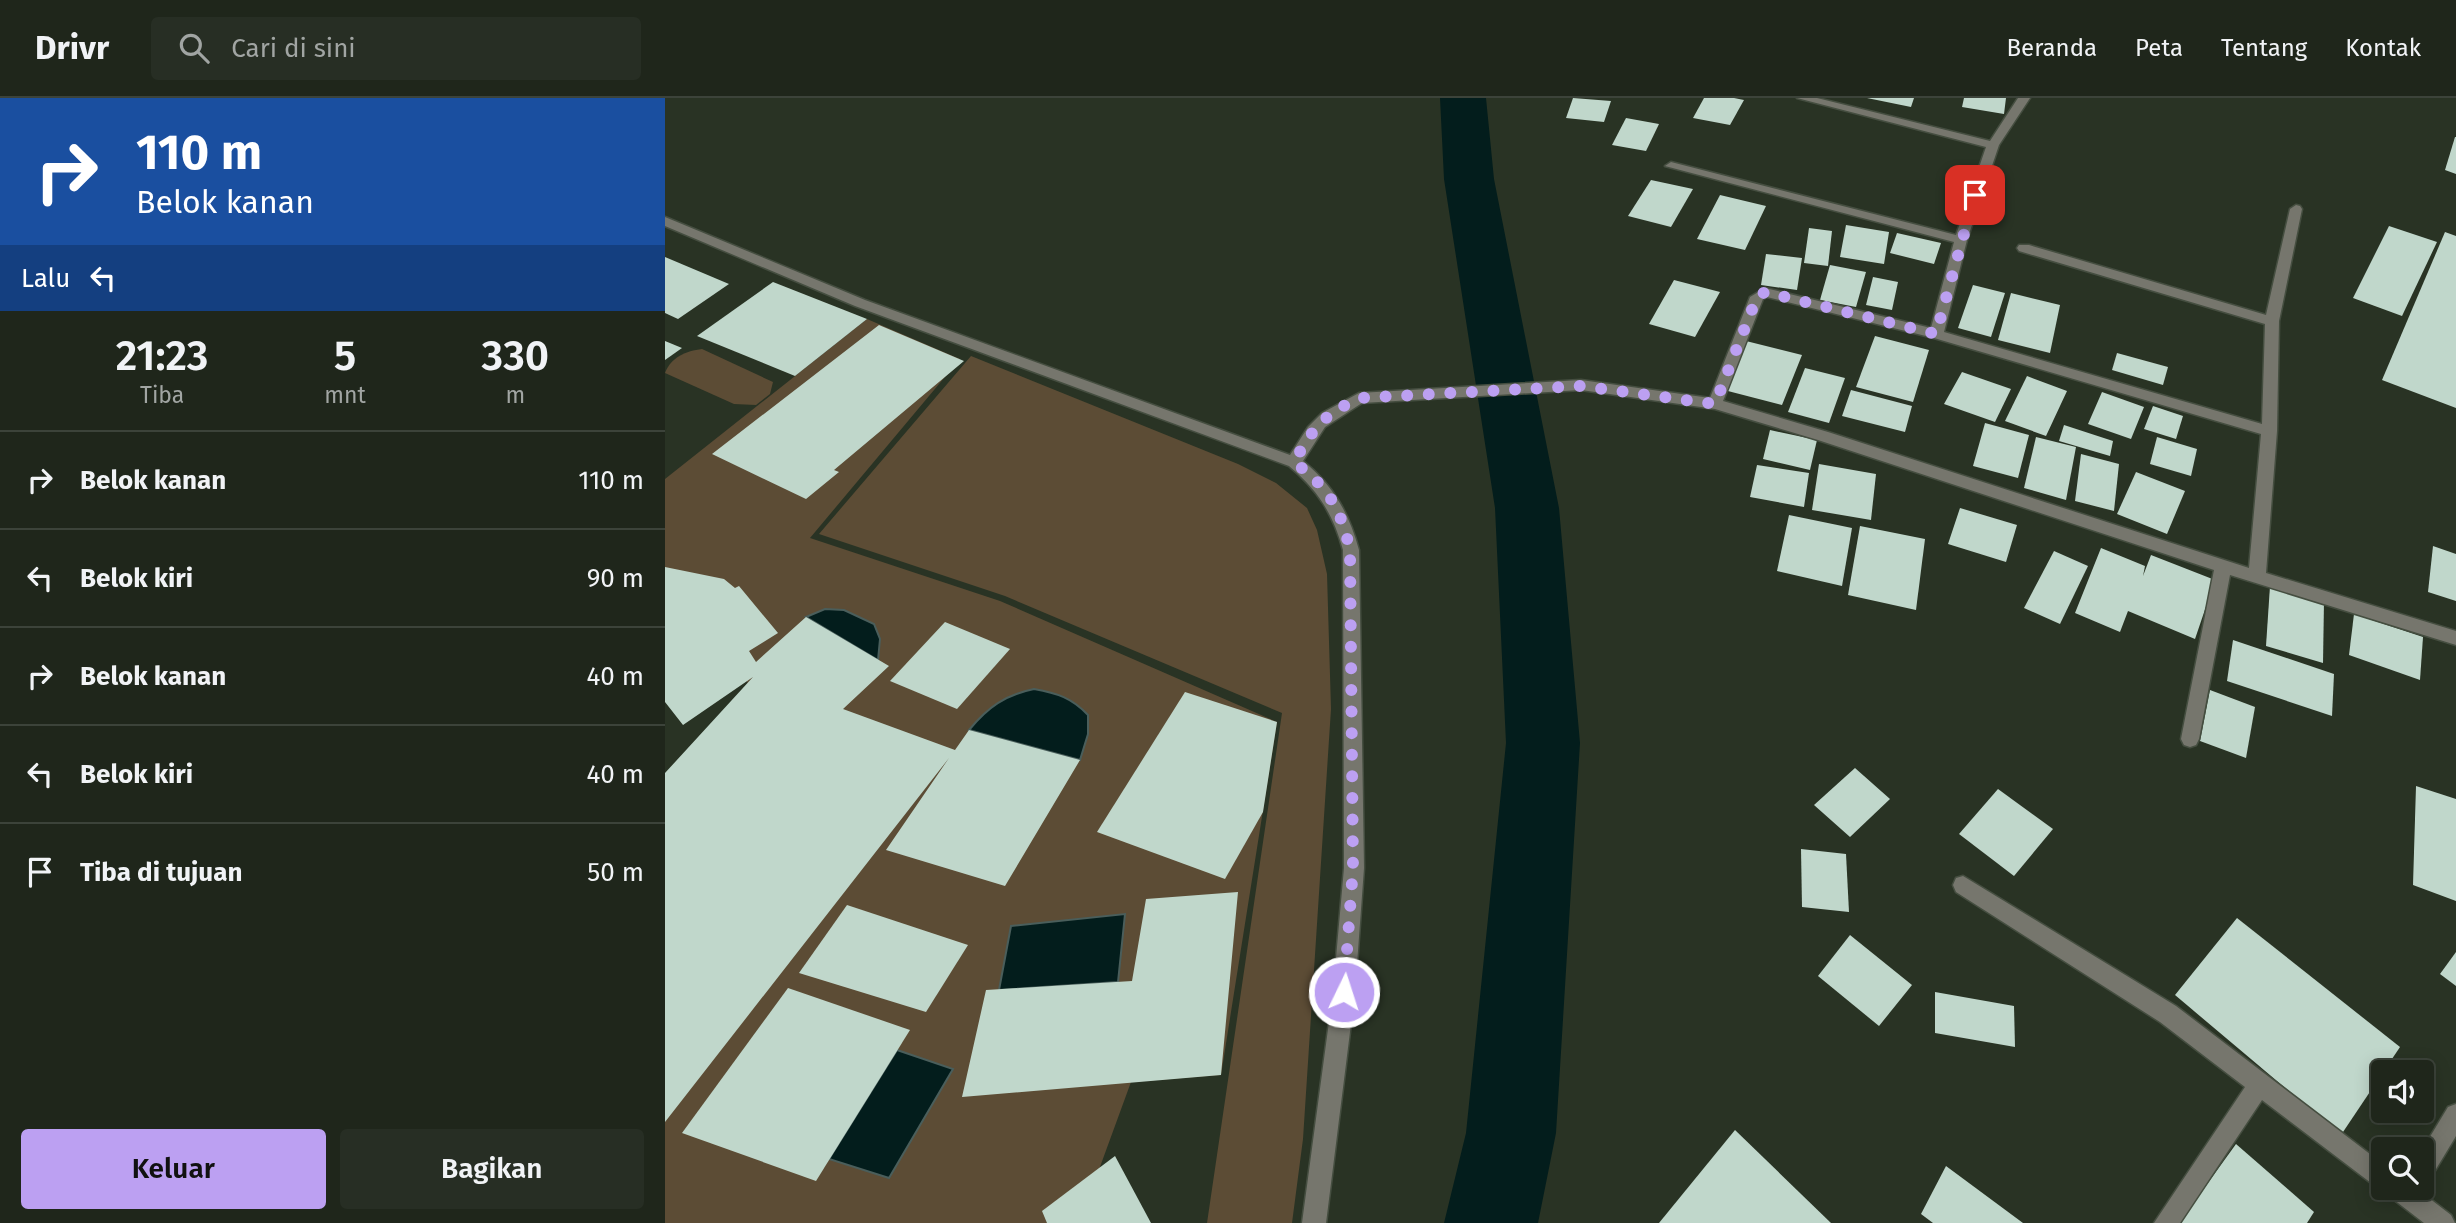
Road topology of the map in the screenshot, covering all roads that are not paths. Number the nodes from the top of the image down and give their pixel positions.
1 (1803, 98) edge
2 (2024, 98) edge
3 (1993, 145) junction
4 (1671, 166) dead end
5 (2296, 209) dead end
6 (665, 221) edge
7 (1961, 240) junction
8 (2024, 248) dead end
9 (2273, 321) junction
10 (1936, 334) junction
11 (1715, 404) junction
12 (2269, 430) junction
13 (1294, 462) junction
14 (2223, 566) junction
15 (2257, 576) junction
16 (2456, 638) edge
17 (2190, 739) dead end
18 (1963, 885) dead end
19 (2260, 1084) junction
20 (2456, 1115) edge
21 (2434, 1151) edge
22 (2371, 1169) edge
23 (2416, 1200) edge
24 (1314, 1223) edge
25 (2166, 1223) edge
26 (2443, 1223) edge

1 - 3 street
2 - 3 street
3 - 7 street
4 - 7 street
5 - 9 street
6 - 13 street
7 - 10 street
8 - 9 street
9 - 12 street
10 - 11 street
10 - 12 street
11 - 13 street
11 - 14 street
12 - 15 street
13 - 24 street
14 - 15 street
14 - 17 street
15 - 16 street
18 - 19 street
19 - 22 street
19 - 25 street
20 - 21 street
23 - 26 street

